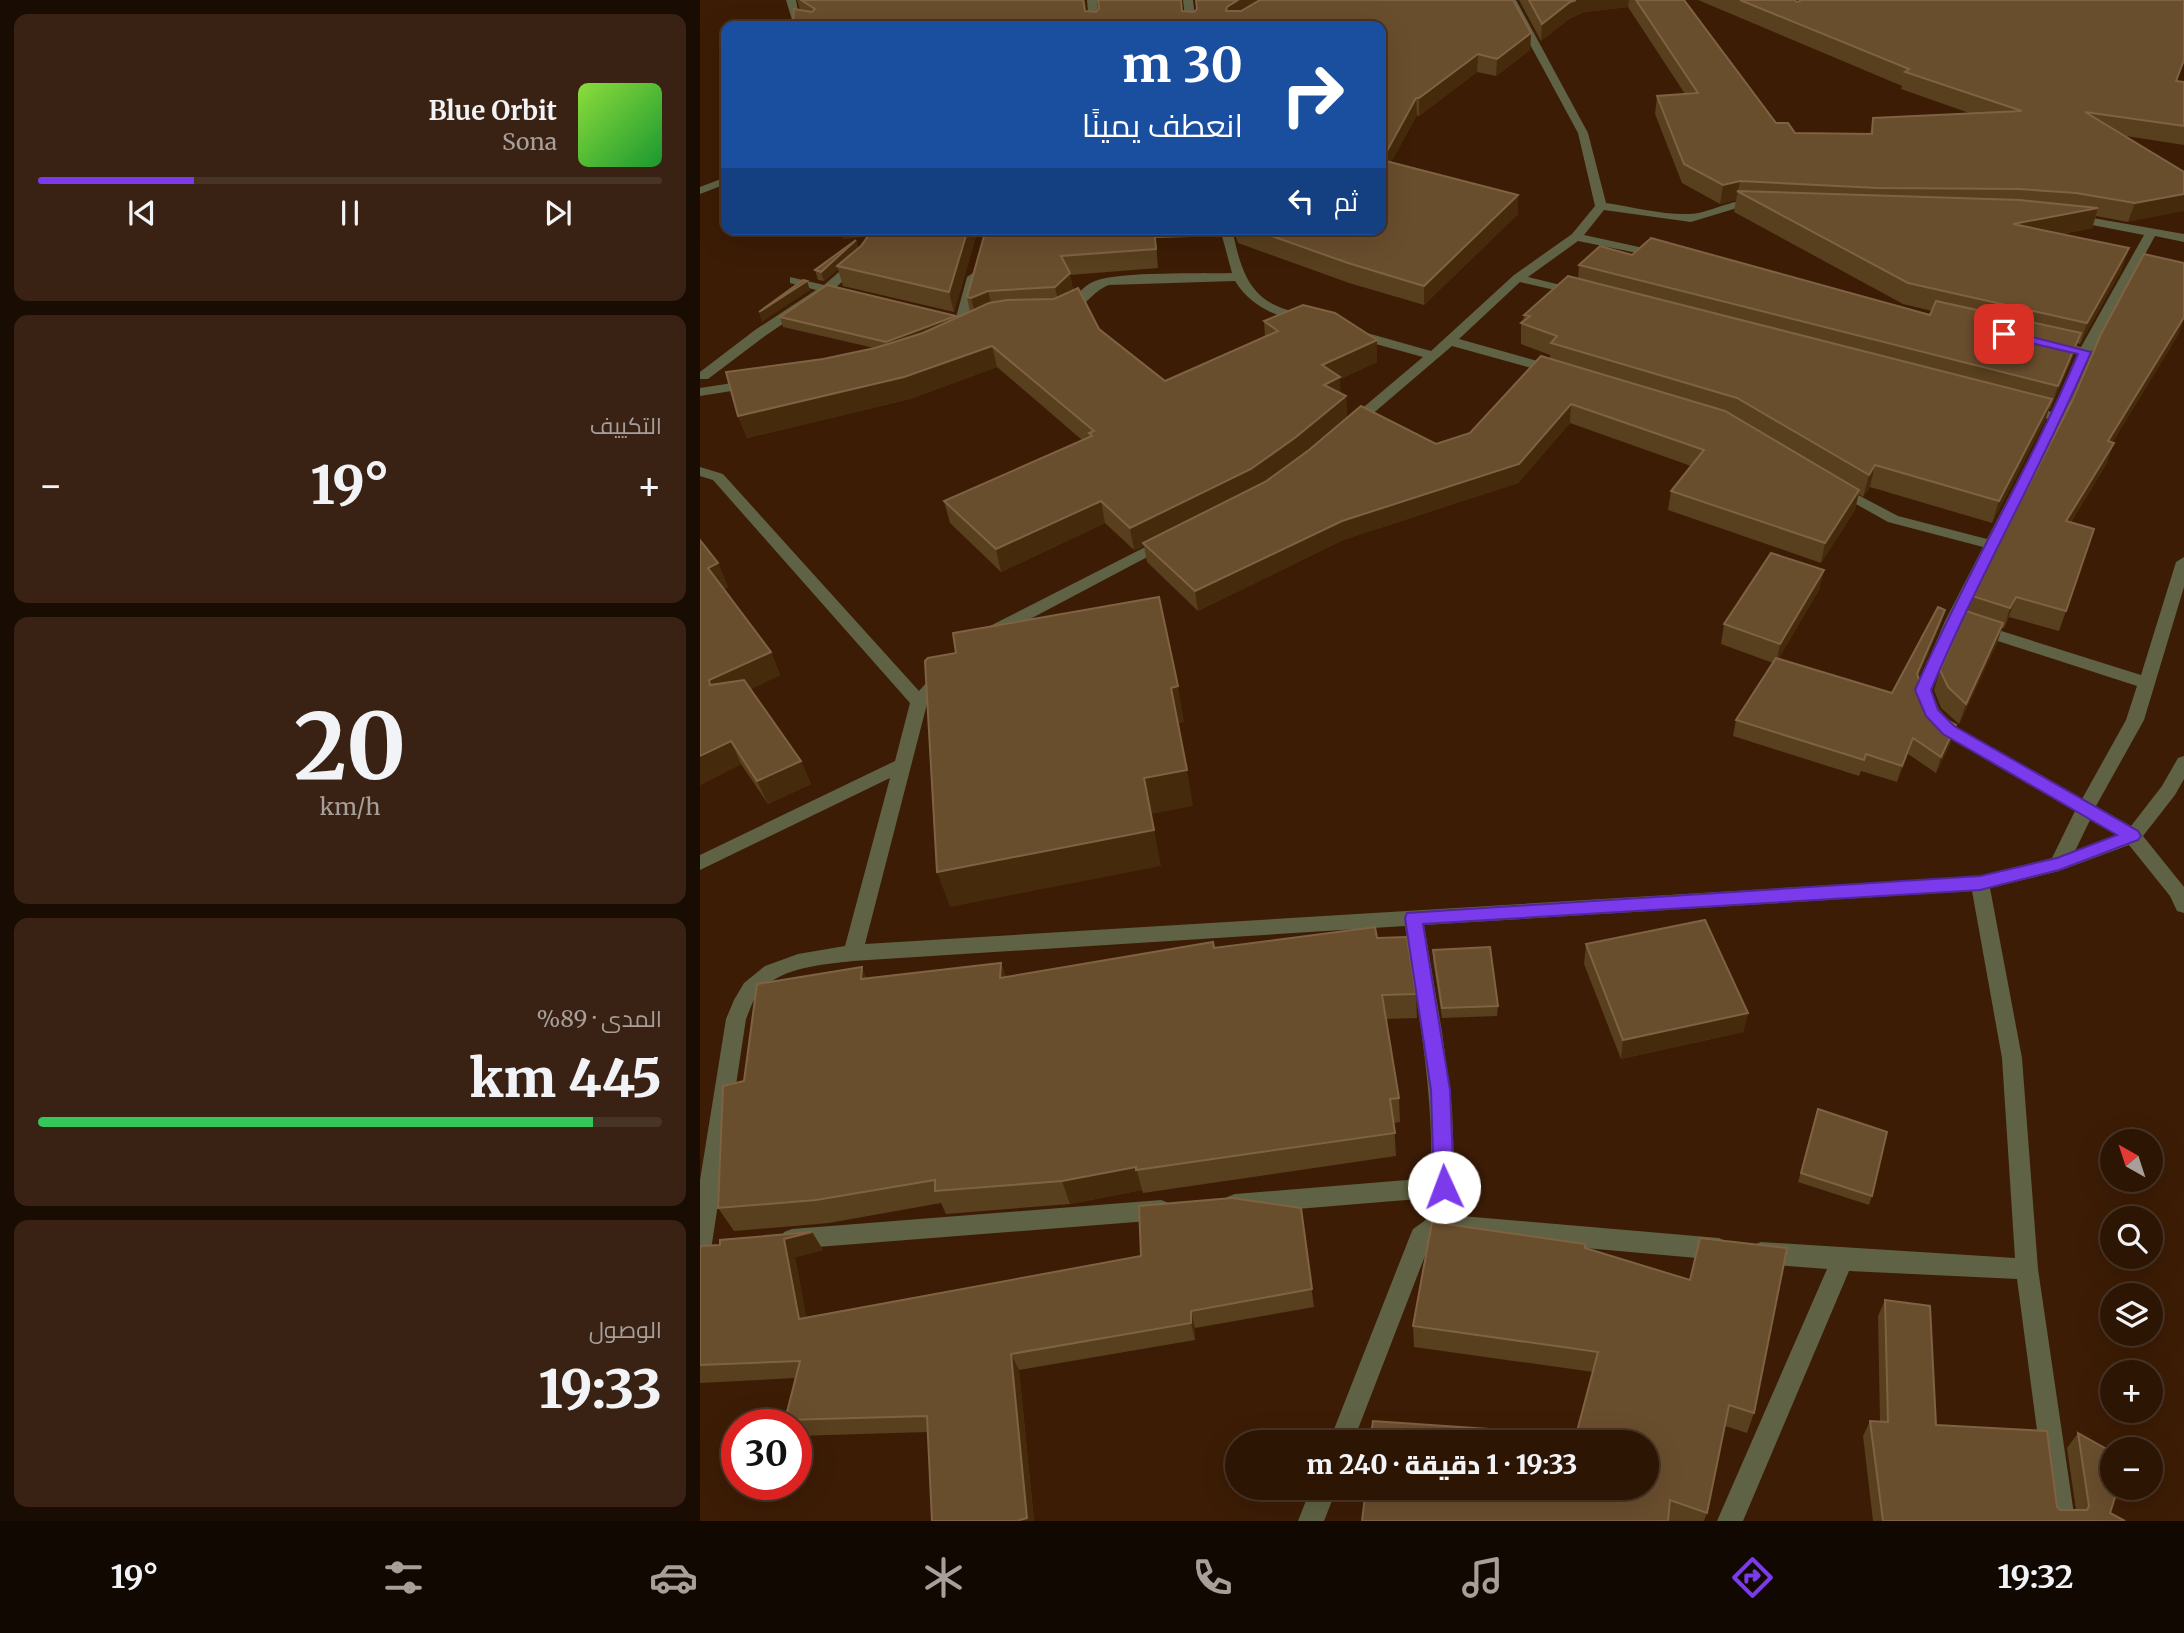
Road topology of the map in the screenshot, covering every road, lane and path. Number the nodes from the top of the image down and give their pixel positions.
1 (791, 0) edge
2 (1092, 0) edge
3 (1188, 0) edge
4 (1511, 0) edge
5 (801, 21) edge
6 (1094, 21) edge
7 (1190, 21) edge
8 (721, 182) edge
9 (700, 191) edge
10 (1601, 206) junction
11 (1777, 207) edge
12 (2059, 217) edge
13 (2151, 231) junction
14 (880, 235) edge
15 (1227, 235) edge
16 (1576, 236) junction
17 (2184, 237) edge
18 (1670, 258) edge
19 (976, 268) edge
20 (1237, 277) junction
21 (1518, 278) junction
22 (794, 280) dead end
23 (825, 289) junction
24 (853, 295) edge
25 (1586, 295) edge
26 (1054, 313) edge
27 (1312, 323) edge
28 (955, 324) edge
29 (1339, 330) edge
30 (1450, 341) junction
31 (2045, 343) edge
32 (2085, 352) junction
33 (1433, 356) junction
34 (702, 376) edge
35 (1571, 376) edge
36 (769, 381) edge
37 (715, 390) junction
38 (700, 392) edge
39 (2003, 404) edge
40 (2057, 417) junction
41 (1334, 439) edge
42 (700, 471) edge
43 (1821, 481) edge
44 (1179, 534) edge
45 (1992, 545) junction
46 (2184, 562) edge
47 (1953, 621) junction
48 (980, 641) edge
49 (952, 664) edge
50 (2147, 683) junction
51 (919, 702) junction
52 (2184, 762) edge
53 (900, 766) junction
54 (2086, 808) junction
55 (2133, 836) junction
56 (700, 863) edge
57 (2059, 864) junction
58 (1980, 883) junction
59 (2184, 906) edge
60 (1413, 918) junction
61 (853, 953) junction
62 (1444, 1187) junction
63 (1210, 1206) edge
64 (1182, 1208) edge
65 (1438, 1224) junction
66 (770, 1241) edge
67 (728, 1244) edge
68 (700, 1249) edge
69 (1842, 1260) junction
70 (2027, 1269) junction
71 (1346, 1430) edge
72 (1319, 1500) edge
73 (1311, 1521) edge
74 (1730, 1521) edge
75 (2062, 1521) edge

1 - 5 street
2 - 6 street
3 - 7 street
4 - 10 street
8 - 9 street
10 - 11 street
10 - 16 street
12 - 13 street
13 - 17 street
13 - 32 street
14 - 23 street
15 - 20 street
16 - 18 street
16 - 21 street
19 - 28 street
20 - 26 street
20 - 27 street
21 - 25 street
21 - 30 street
22 - 23 street
23 - 24 street
23 - 34 street
29 - 33 street
30 - 33 street
30 - 35 street
31 - 32 street
32 - 40 street
33 - 41 street
34 - 37 street
36 - 37 street
37 - 38 street
39 - 40 street
40 - 45 street
42 - 51 street
43 - 45 street
44 - 48 street
45 - 47 street
46 - 50 street
47 - 50 street
47 - 54 street
49 - 51 street
50 - 54 street
51 - 53 street
52 - 55 street
53 - 56 street
53 - 61 street
54 - 55 street
54 - 57 street
55 - 57 street
55 - 59 street
57 - 58 street
58 - 60 street
58 - 70 street
60 - 61 street
60 - 62 street
61 - 68 street
62 - 63 street
62 - 65 street
64 - 66 street
65 - 69 street
65 - 71 street
67 - 68 street
69 - 70 street
69 - 74 street
70 - 75 street
72 - 73 street

